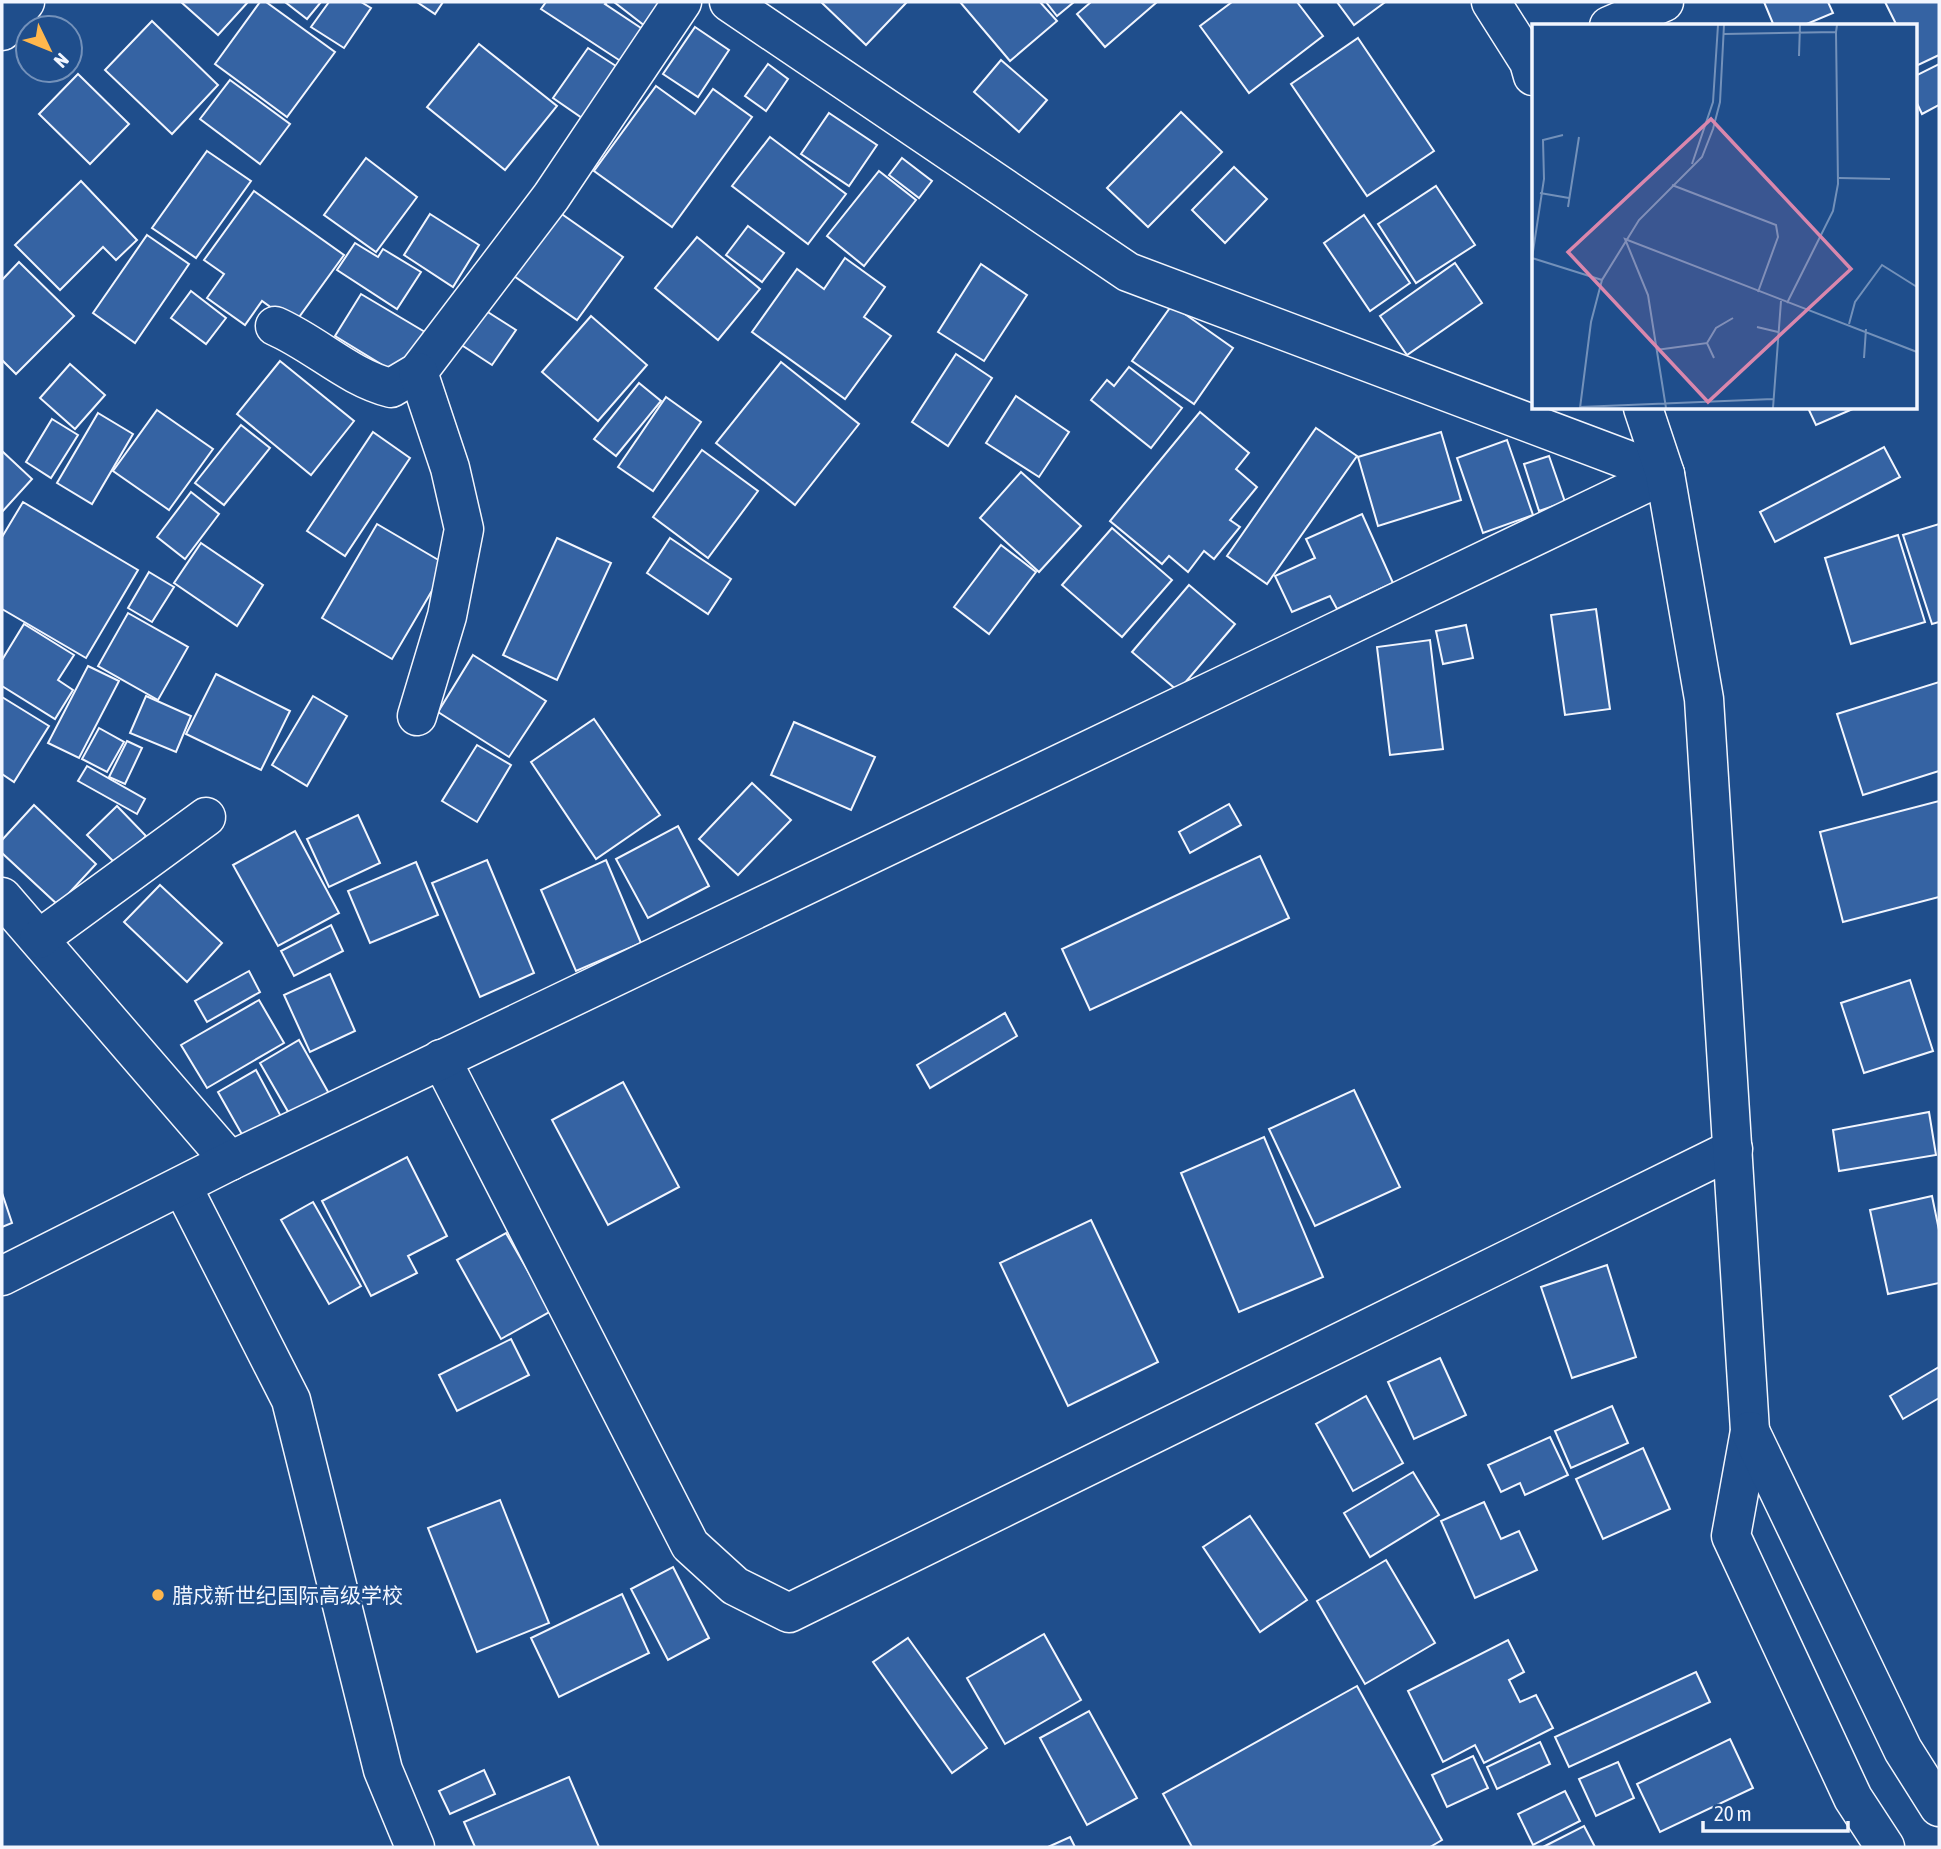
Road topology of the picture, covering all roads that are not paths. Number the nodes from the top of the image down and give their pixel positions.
1 (25, 2) edge
2 (682, 2) edge
3 (729, 2) edge
4 (1491, 2) edge
5 (1664, 2) edge
6 (1614, 24) edge
7 (2, 30) edge
8 (1532, 66) edge
9 (275, 327) dead end
10 (418, 372) junction
11 (1644, 410) edge
12 (1665, 474) junction
13 (417, 716) dead end
14 (206, 817) dead end
15 (2, 897) edge
16 (39, 939) junction
17 (441, 1059) junction
18 (1732, 1149) junction
19 (230, 1161) junction
20 (183, 1185) junction
21 (2, 1276) edge
22 (1751, 1431) junction
23 (1939, 1807) edge
24 (415, 1847) edge
25 (1885, 1847) edge

1 - 7 street
2 - 10 street
3 - 12 street
4 - 8 street
5 - 6 street
9 - 10 street
10 - 13 street
11 - 12 street
12 - 17 street
12 - 18 street
14 - 16 street
15 - 16 street
16 - 19 street
17 - 18 street
17 - 19 street
18 - 22 street
19 - 20 street
20 - 21 street
20 - 24 street
22 - 23 street
22 - 25 street

